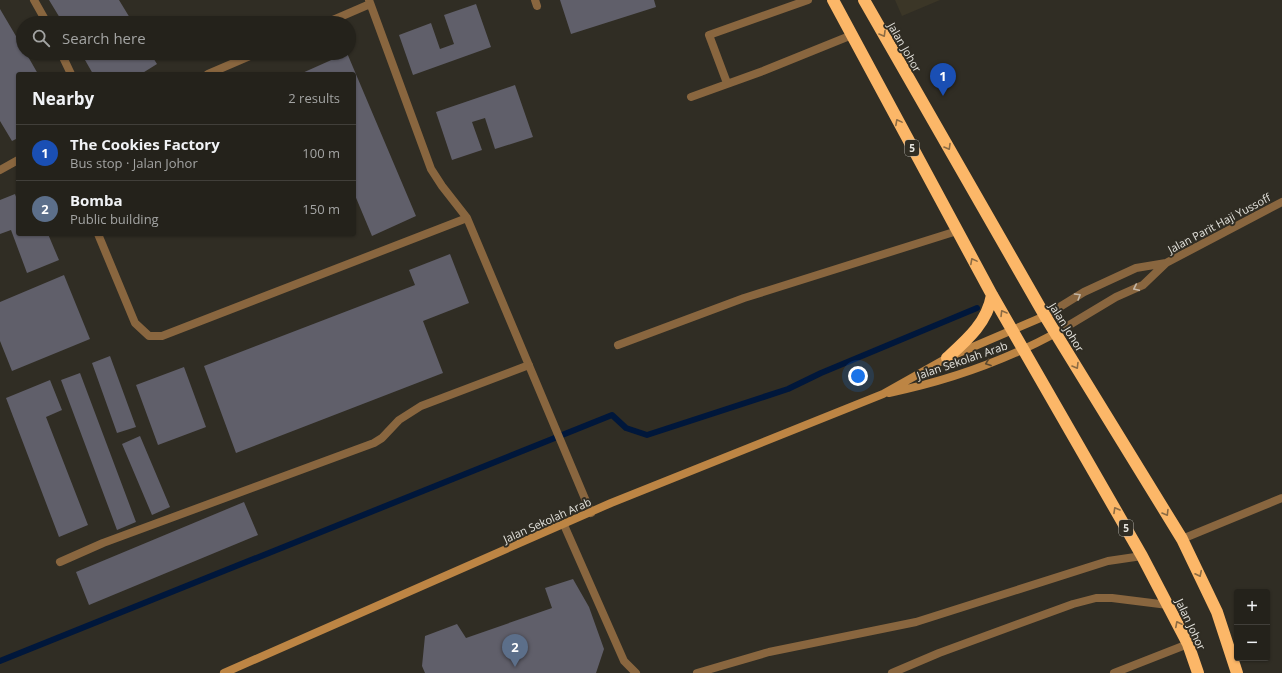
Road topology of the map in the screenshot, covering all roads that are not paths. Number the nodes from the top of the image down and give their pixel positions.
1 (34, 0) edge
2 (808, 0) edge
3 (833, 0) edge
4 (864, 0) edge
5 (370, 2) edge
6 (43, 16) edge
7 (341, 16) edge
8 (852, 35) junction
9 (64, 60) edge
10 (241, 60) edge
11 (70, 72) edge
12 (213, 72) edge
13 (726, 83) junction
14 (690, 97) dead end
15 (16, 161) edge
16 (0, 170) edge
17 (1282, 202) edge
18 (467, 218) junction
19 (957, 231) junction
20 (99, 236) edge
21 (1166, 263) junction
22 (992, 296) junction
23 (1045, 316) junction
24 (1013, 331) junction
25 (1056, 333) junction
26 (618, 345) dead end
27 (1024, 350) junction
28 (947, 358) junction
29 (529, 365) junction
30 (883, 394) junction
31 (1282, 498) edge
32 (591, 513) junction
33 (564, 525) junction
34 (1182, 539) junction
35 (1142, 556) junction
36 (60, 562) dead end
37 (1168, 605) junction
38 (1188, 644) junction
39 (224, 673) edge
40 (636, 673) edge
41 (697, 673) edge
42 (892, 673) edge
43 (1114, 673) edge
44 (1198, 673) edge
45 (1236, 673) edge

1 - 6 street
2 - 13 street
3 - 8 highway, Jalan Johor / 5
4 -> 23 highway, Jalan Johor
5 - 7 street
5 - 18 street
8 - 13 street
19 -> 8 highway, Jalan Johor / 5
9 - 11 street
10 - 12 street
13 - 14 street
15 - 16 street
17 - 21 street, Jalan Parit Haji Yussoff
18 - 20 street
18 - 29 street
22 -> 19 highway, Jalan Johor / 5
19 - 26 street
23 -> 21 street, Jalan Parit Haji Yussoff
21 -> 25 street, Jalan Parit Haji Yussoff
24 -> 22 highway, Jalan Johor / 5
22 - 28 highway
23 - 24 main road, Jalan Sekolah Arab
23 - 25 highway, Jalan Johor
24 - 27 highway, Jalan Johor / 5
24 - 28 main road, Jalan Sekolah Arab
25 - 27 main road, Jalan Sekolah Arab
25 -> 34 highway, Jalan Johor
27 -> 30 main road, Jalan Sekolah Arab
35 -> 27 highway, Jalan Johor / 5
28 - 30 main road, Jalan Sekolah Arab
29 - 32 street
29 - 36 street
30 - 32 main road, Jalan Sekolah Arab
31 - 34 street
32 - 33 main road, Jalan Sekolah Arab
33 - 39 main road, Jalan Sekolah Arab
33 - 40 street
34 -> 45 highway, Jalan Johor
35 - 37 highway, Jalan Johor / 5
35 - 41 street
38 -> 37 highway, Jalan Johor / 5
37 - 42 street
38 - 43 street
38 - 44 highway, Jalan Johor / 5

